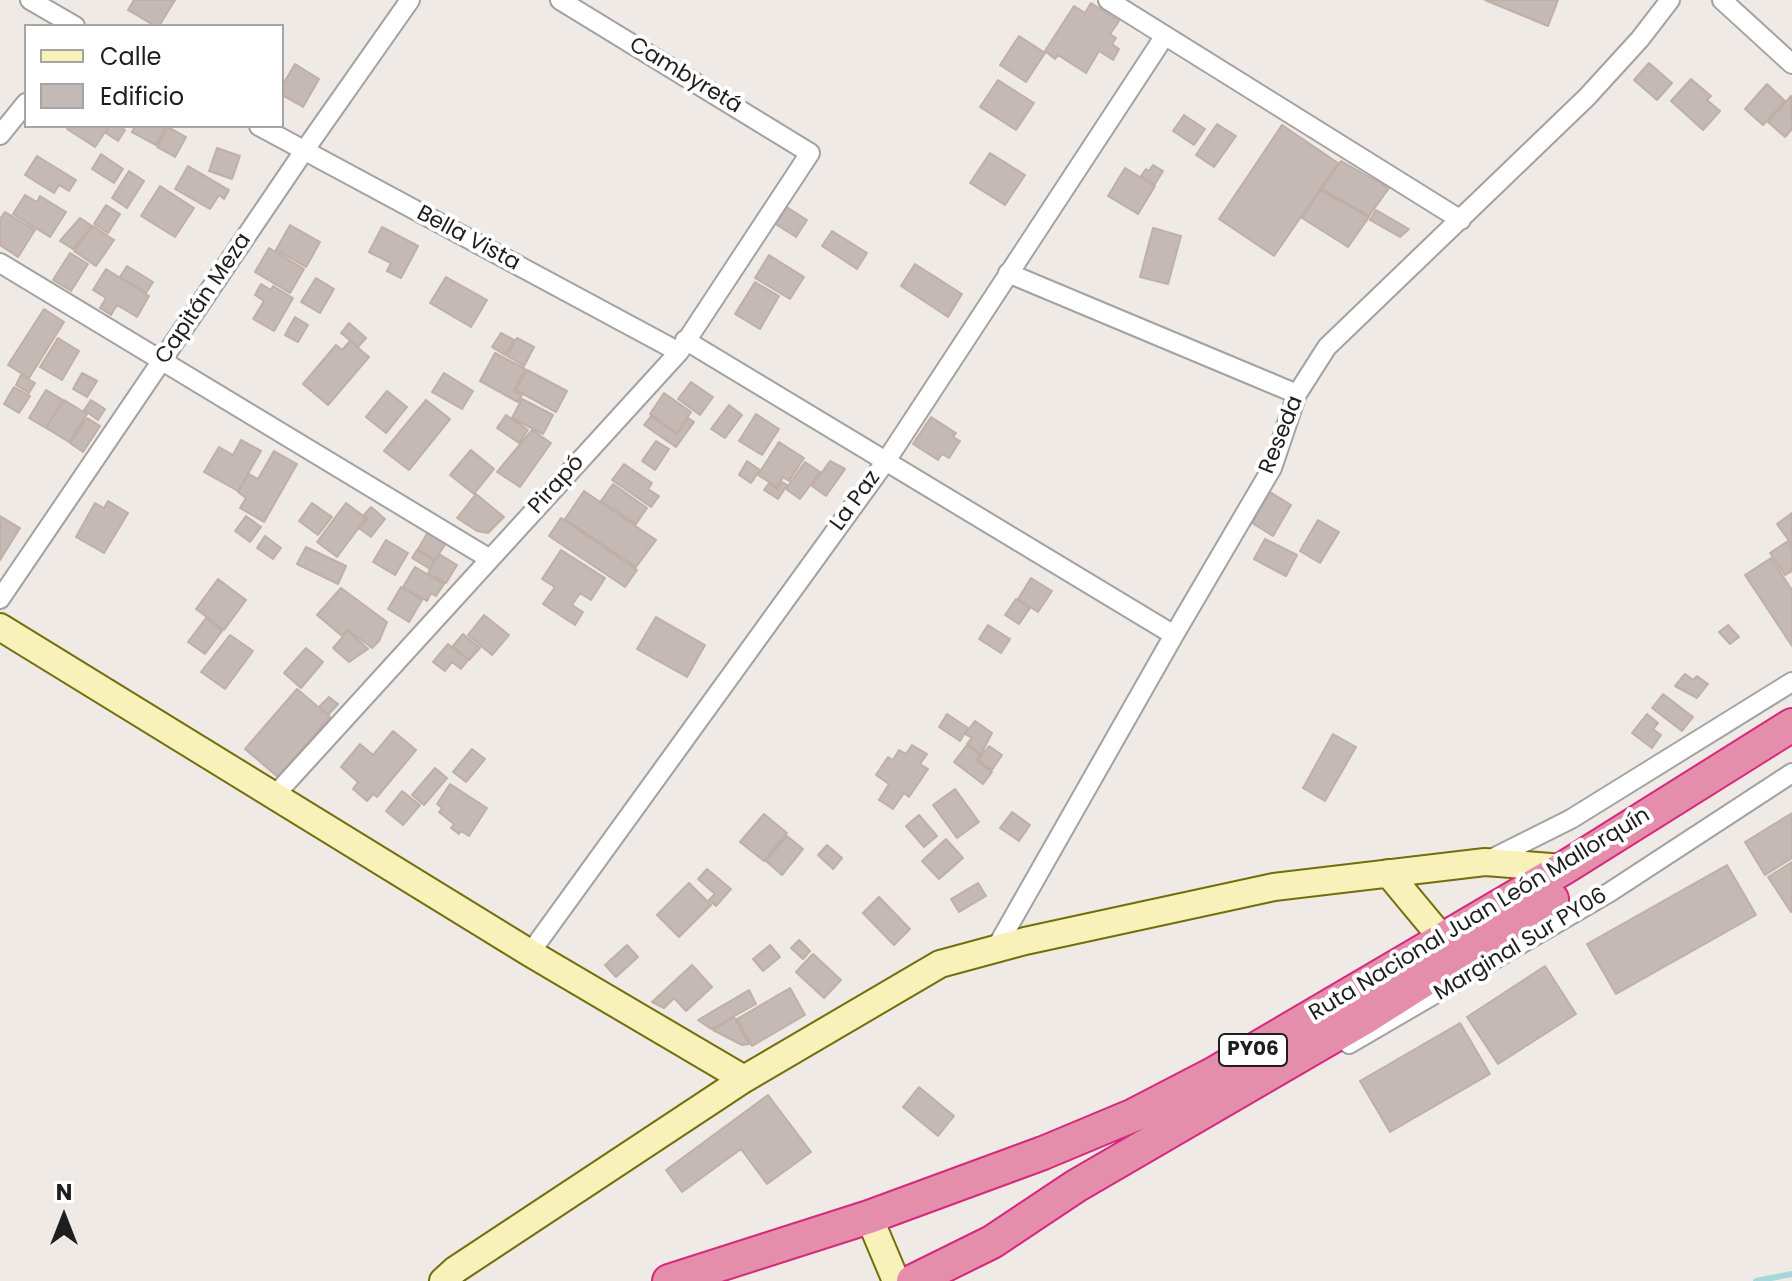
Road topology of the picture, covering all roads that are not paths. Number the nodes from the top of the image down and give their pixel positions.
1 (30, 0) edge
2 (410, 0) edge
3 (560, 0) edge
4 (1108, 0) edge
5 (1670, 0) edge
6 (1722, 0) edge
7 (72, 24) edge
8 (1164, 37) junction
9 (1792, 64) edge
10 (24, 105) edge
11 (263, 128) edge
12 (0, 135) edge
13 (304, 151) junction
14 (810, 153) joint
15 (1461, 220) junction
16 (0, 263) edge
17 (1008, 273) junction
18 (682, 346) junction
19 (162, 360) junction
20 (1297, 394) junction
21 (886, 461) junction
22 (490, 559) junction
23 (0, 599) edge
24 (0, 627) edge
25 (1174, 635) junction
26 (1792, 682) edge
27 (1792, 725) edge
28 (1792, 749) edge
29 (1792, 773) edge
30 (275, 795) junction
31 (1485, 862) junction
32 (1564, 868) junction
33 (1388, 873) junction
34 (1453, 946) junction
35 (996, 948) junction
36 (530, 953) junction
37 (744, 1079) junction
38 (1236, 1093) junction
39 (1122, 1160) junction
40 (869, 1217) junction
41 (727, 1272) edge
42 (443, 1281) edge
43 (669, 1281) edge
44 (896, 1281) edge
45 (913, 1281) edge
46 (968, 1281) edge

1 - 7 street
2 - 13 street, Capitán Meza
3 - 14 street, Cambyretá
4 - 8 street
5 - 15 street, Reseda
6 - 9 street
8 - 15 street
8 - 17 street, La Paz
10 - 12 street
11 - 13 street, Bella Vista
13 - 18 street, Bella Vista
13 - 19 street, Capitán Meza
14 - 18 street, Pirapó
15 - 20 street, Reseda
16 - 19 street
17 - 20 street
17 - 21 street, La Paz
18 - 21 street, Bella Vista
18 - 22 street, Pirapó
19 - 22 street
19 - 23 street, Capitán Meza
20 - 25 street, Reseda
21 - 25 street, Bella Vista
21 - 36 street, La Paz
22 - 30 street, Pirapó
24 - 30 main road
25 - 35 street, Reseda
26 - 31 street
27 - 32 highway, Ruta Nacional Juan León Mallorquín / PY06
28 - 34 highway, Ruta Nacional Juan León Mallorquín / PY06
29 - 38 street, Marginal Sur PY06
30 - 36 main road
31 - 32 main road
31 - 33 main road
32 - 34 highway, Ruta Nacional Juan León Mallorquín / PY06
33 - 34 main road
33 - 35 main road
34 - 38 highway, Ruta Nacional Juan León Mallorquín / PY06
34 - 40 highway, Ruta Nacional Juan León Mallorquín / PY06
35 - 37 main road
36 - 37 main road
37 - 42 main road
38 - 39 highway, Ruta Nacional Juan León Mallorquín / PY06
39 - 45 highway, Ruta Nacional Juan León Mallorquín / PY06
39 - 46 highway
40 - 41 highway, Ruta Nacional Juan León Mallorquín / PY06
40 - 44 main road
41 - 43 highway, Ruta Nacional Juan León Mallorquín / PY06

